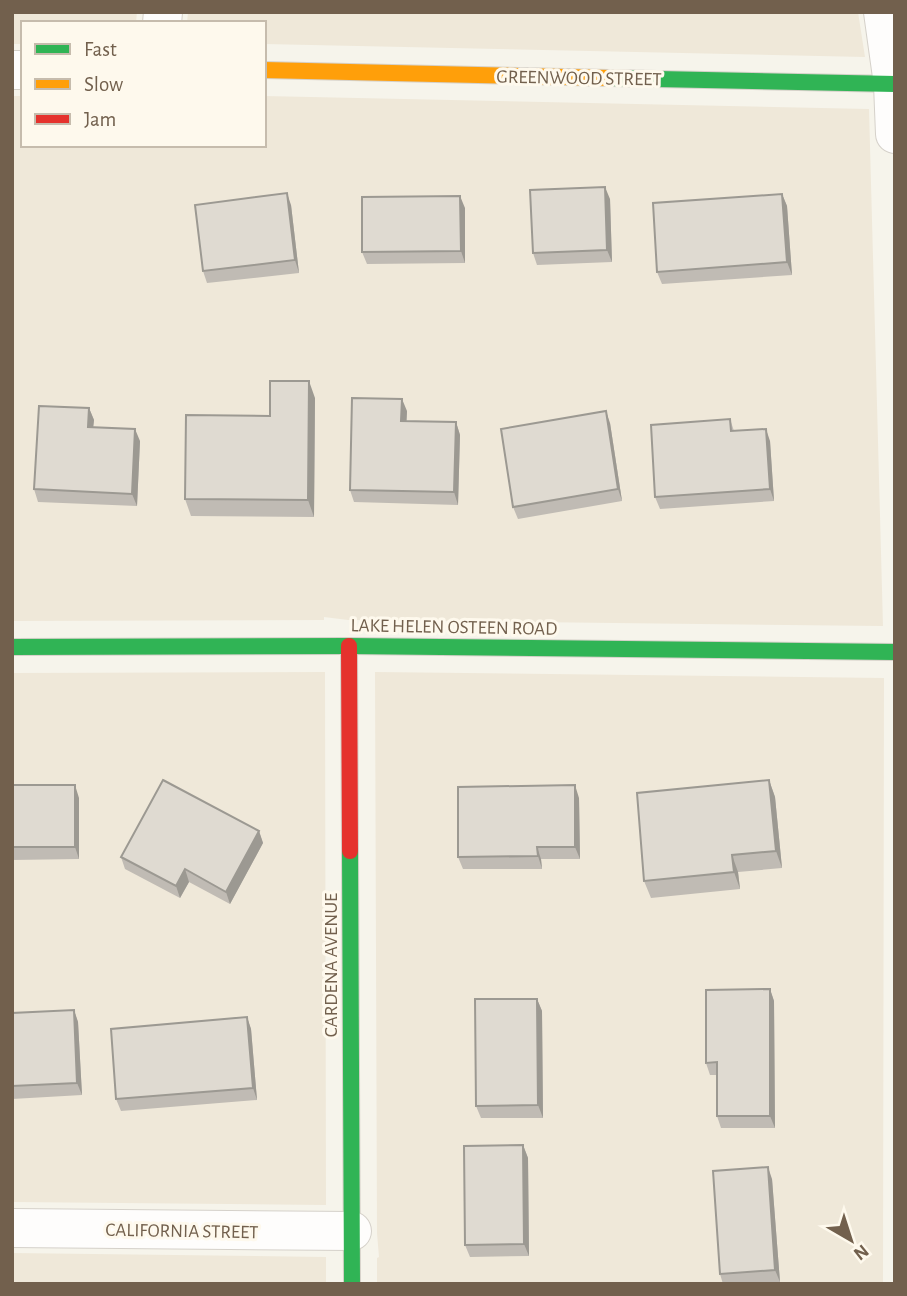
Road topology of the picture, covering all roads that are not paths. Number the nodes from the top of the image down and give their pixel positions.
1 (883, 12) edge
2 (266, 70) edge
3 (894, 84) edge
4 (895, 134) edge
5 (349, 646) junction
6 (12, 647) edge
7 (895, 652) edge
8 (12, 1228) edge
9 (352, 1231) junction
10 (352, 1284) edge

1 - 3 street
2 - 3 street, GREENWOOD STREET
3 - 4 street
5 - 6 street, LAKE HELEN OSTEEN ROAD
5 - 7 street, LAKE HELEN OSTEEN ROAD
5 - 9 street, CARDENA AVENUE
8 - 9 street, CALIFORNIA STREET
9 - 10 street, CARDENA AVENUE

